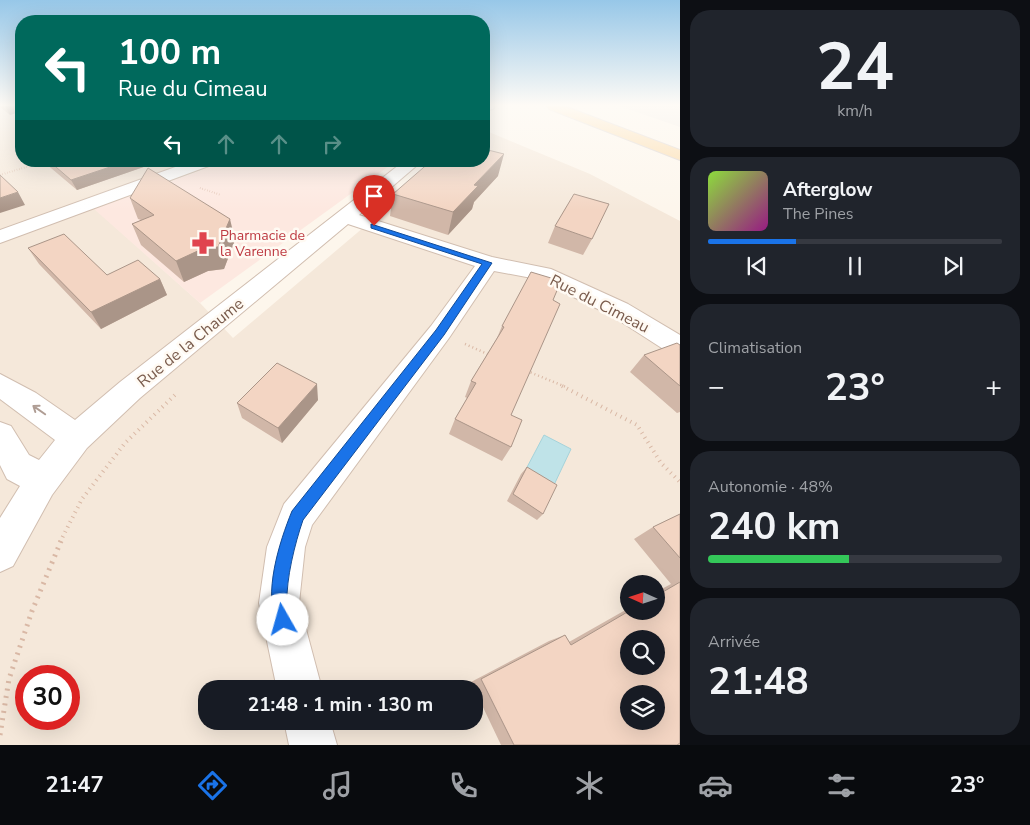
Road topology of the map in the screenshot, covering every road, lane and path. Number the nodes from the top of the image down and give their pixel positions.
1 (643, 141) edge
2 (680, 155) edge
3 (26, 167) edge
4 (179, 167) edge
5 (407, 167) edge
6 (0, 175) edge
7 (198, 187) dead end
8 (222, 195) dead end
9 (346, 217) junction
10 (0, 237) edge
11 (488, 263) junction
12 (440, 332) junction
13 (680, 347) edge
14 (496, 358) edge
15 (522, 369) edge
16 (0, 384) edge
17 (182, 388) dead end
18 (0, 435) edge
19 (76, 438) junction
20 (680, 482) edge
21 (40, 484) junction
22 (0, 553) edge
23 (298, 680) edge
24 (309, 730) edge
25 (0, 735) edge
26 (313, 745) edge

1 - 2 main road
3 - 6 path
4 - 10 street
5 - 9 street, Rue de la Chaume
7 - 8 path
9 - 11 street, Rue du Cimeau
9 - 19 street, Rue de la Chaume
11 - 12 street
11 - 13 street, Rue du Cimeau
12 - 14 path
12 - 23 street
15 - 20 path
19 -> 16 street
17 - 25 path
18 - 21 street
19 - 21 street, Rue de la Chaume
21 - 22 street, Rue de la Chaume
24 - 26 street

